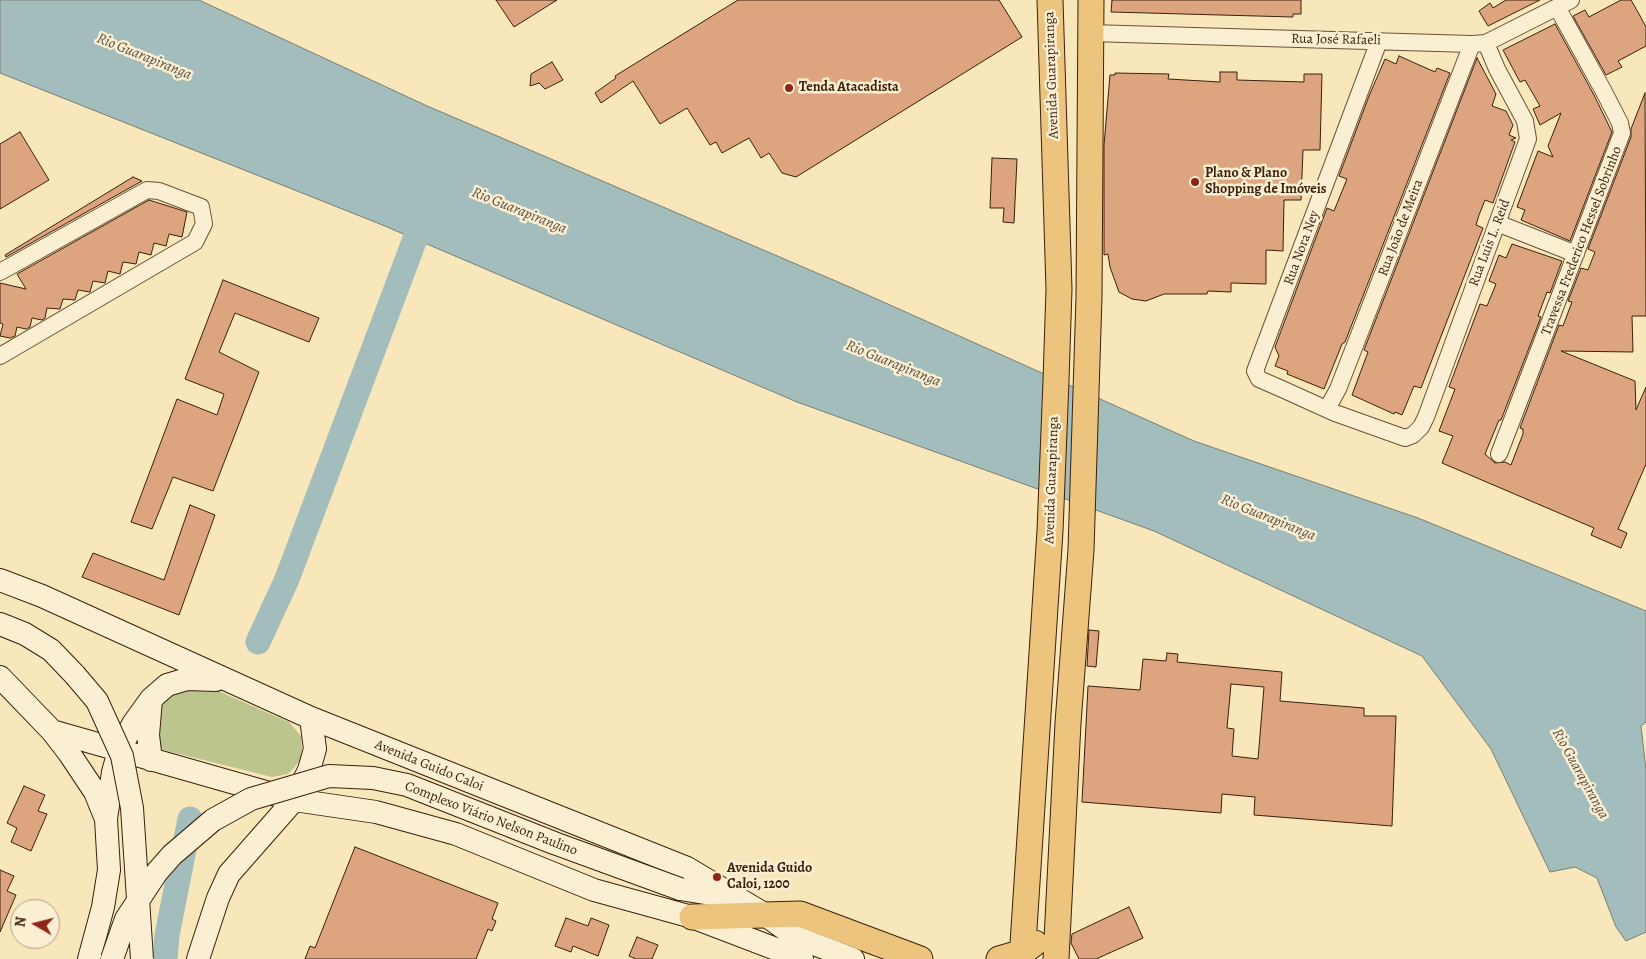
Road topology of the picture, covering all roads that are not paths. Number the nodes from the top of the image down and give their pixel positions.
1 (1050, 0) edge
2 (1058, 0) edge
3 (1091, 0) edge
4 (1564, 4) edge
5 (1090, 33) junction
6 (1379, 40) junction
7 (1479, 43) junction
8 (1498, 223) junction
9 (1576, 254) junction
10 (0, 272) edge
11 (1, 354) edge
12 (1327, 409) junction
13 (1500, 454) dead end
14 (0, 580) edge
15 (0, 624) edge
16 (0, 677) edge
17 (230, 681) junction
18 (151, 698) junction
19 (311, 718) junction
20 (52, 731) junction
21 (119, 750) junction
22 (151, 760) junction
23 (294, 800) junction
24 (337, 807) junction
25 (106, 819) junction
26 (245, 854) junction
27 (731, 894) junction
28 (764, 914) junction
29 (692, 917) junction
30 (1057, 926) junction
31 (1022, 956) edge
32 (89, 959) edge
33 (112, 959) edge
34 (142, 959) edge
35 (198, 959) edge
36 (802, 959) edge
37 (853, 959) edge
38 (920, 959) edge
39 (999, 959) edge
40 (1056, 959) edge

1 - 31 main road, Avenida Guarapiranga
2 - 5 main road
3 - 5 main road
4 - 7 street, Rua José Rafaeli
4 - 9 street, Travessa Frederico Hessel Sobrinho
5 - 6 street, Rua José Rafaeli
5 - 30 main road
6 - 7 street, Rua José Rafaeli
6 - 12 street, Rua Nora Ney
7 - 8 street, Rua Luis L. Reid
7 - 12 street, Rua João de Meira
8 - 9 street
8 - 12 street, Rua Luis L. Reid
9 - 13 street, Travessa Frederico Hessel Sobrinho
10 - 11 street
14 - 17 main road, Avenida Guido Caloi
15 - 34 main road, bridge
16 - 20 main road
17 - 18 main road
17 - 19 main road, Avenida Guido Caloi
18 - 21 main road
18 - 22 main road
19 - 23 main road
19 - 27 main road, Avenida Guido Caloi
20 - 21 main road
20 - 25 main road
21 - 22 main road
21 - 25 main road
22 - 23 main road
23 - 24 main road
23 - 26 main road
24 - 26 main road
24 - 29 main road
25 - 32 main road
26 - 35 main road
27 - 28 main road, Avenida Guido Caloi
27 - 33 main road, Complexo Viário Nelson Paulino, bridge
28 - 29 main road
28 - 37 main road, Avenida Guido Caloi
28 - 38 main road
29 - 36 main road
30 - 31 main road
30 - 40 main road
31 - 39 main road

